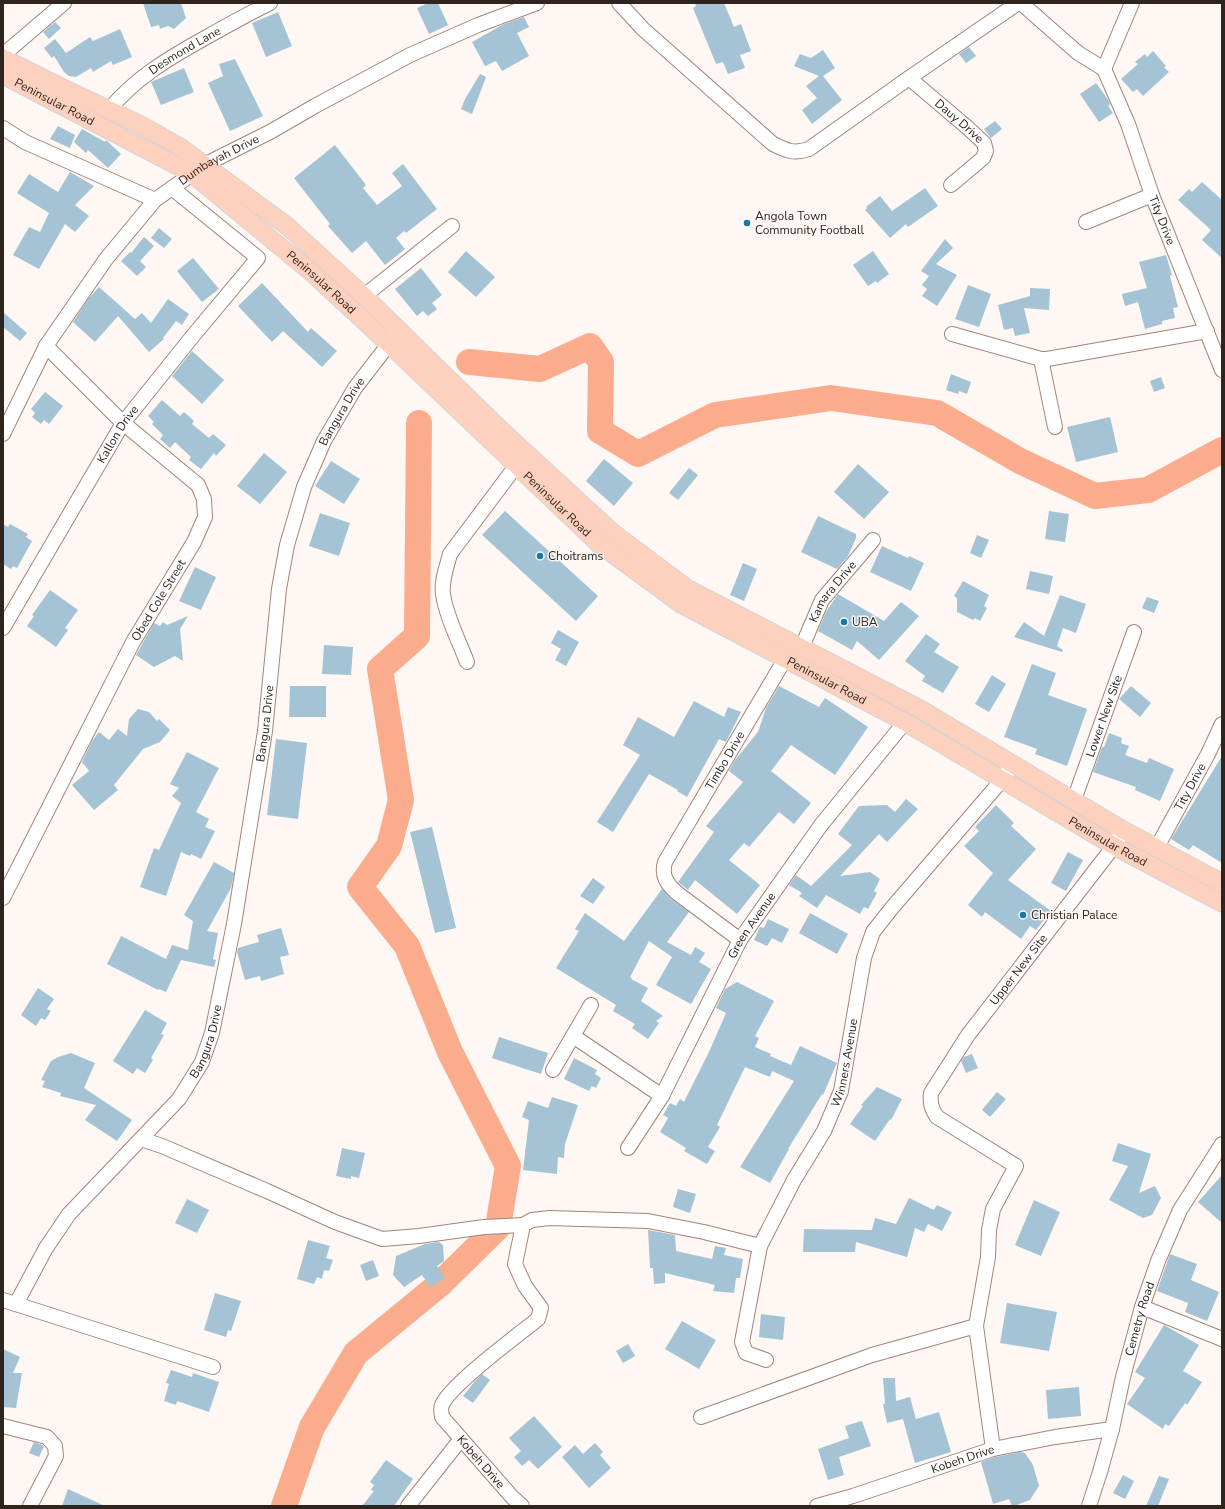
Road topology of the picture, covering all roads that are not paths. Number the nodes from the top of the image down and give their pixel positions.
1 (64, 3) edge
2 (270, 3) edge
3 (537, 3) edge
4 (619, 3) edge
5 (1018, 3) edge
6 (1021, 3) edge
7 (1132, 3) edge
8 (3, 56) edge
9 (1104, 69) junction
10 (3, 75) edge
11 (909, 78) junction
12 (109, 110) junction
13 (3, 129) edge
14 (206, 164) junction
15 (191, 174) junction
16 (951, 185) dead end
17 (172, 188) junction
18 (1152, 195) junction
19 (156, 200) junction
20 (1086, 222) dead end
21 (452, 226) dead end
22 (364, 296) junction
23 (1207, 331) junction
24 (952, 334) dead end
25 (394, 338) junction
26 (46, 346) junction
27 (1041, 359) junction
28 (1222, 370) edge
29 (123, 423) junction
30 (1055, 427) dead end
31 (3, 434) edge
32 (516, 466) junction
33 (873, 540) dead end
34 (3, 628) edge
35 (1134, 632) dead end
36 (800, 648) junction
37 (785, 659) junction
38 (467, 662) dead end
39 (905, 722) junction
40 (1222, 724) edge
41 (1013, 764) junction
42 (1002, 780) junction
43 (1074, 800) junction
44 (1123, 830) junction
45 (1114, 846) junction
46 (1156, 848) junction
47 (1222, 883) edge
48 (3, 898) edge
49 (1222, 903) edge
50 (740, 940) junction
51 (591, 1005) dead end
52 (573, 1036) junction
53 (553, 1070) dead end
54 (662, 1096) junction
55 (141, 1139) junction
56 (1222, 1144) edge
57 (628, 1148) dead end
58 (516, 1225) junction
59 (760, 1246) junction
60 (9, 1302) edge
61 (1142, 1307) junction
62 (976, 1326) junction
63 (1222, 1339) edge
64 (766, 1360) dead end
65 (213, 1367) dead end
66 (701, 1417) dead end
67 (3, 1426) edge
68 (1112, 1429) junction
69 (461, 1439) junction
70 (993, 1449) junction
71 (513, 1503) edge
72 (30, 1506) edge
73 (408, 1506) edge
74 (817, 1506) edge
75 (1089, 1506) edge

1 - 8 street
2 - 12 street, Desmond Lane
3 - 14 street, Dumbayah Drive
4 - 11 street
5 - 11 street
6 - 9 street
7 - 9 street
8 - 12 main road, Peninsular Road
9 - 18 street, Tity Drive
10 - 15 main road, Peninsular Road
11 - 16 street, Dauy Drive
12 - 14 main road, Peninsular Road
13 - 19 street
14 - 15 street, Dumbayah Drive
14 - 22 main road, Peninsular Road
15 - 17 street, Dumbayah Drive
15 - 25 main road, Peninsular Road
17 - 19 street, Dumbayah Drive
17 - 29 street, Kallon Drive
18 - 20 street
18 - 23 street, Tity Drive
19 - 26 street, Dumbayah Drive
21 - 22 street
22 - 25 main road, Peninsular Road
23 - 27 street
23 - 28 street, Tity Drive
24 - 27 street
25 - 32 main road, Peninsular Road
25 - 36 main road, Peninsular Road
25 - 55 street, Bangura Drive
26 - 29 street, Obed Cole Street
26 - 31 street, Dumbayah Drive
27 - 30 street
29 - 34 street, Kallon Drive
29 - 48 street, Obed Cole Street
32 - 37 main road, Peninsular Road
32 - 38 street
33 - 36 street, Kamara Drive
35 - 43 street, Lower New Site
36 - 41 main road, Peninsular Road
37 - 39 main road, Peninsular Road
37 - 50 street, Timbo Drive
39 - 42 main road, Peninsular Road
39 - 50 street, Green Avenue
40 - 46 street, Tity Drive
41 - 42 street, Winners Avenue
41 - 43 main road, Peninsular Road
42 - 45 main road, Peninsular Road
42 - 59 street, Winners Avenue
43 - 44 main road, Peninsular Road
44 - 45 street, Upper New Site
44 - 46 main road, Peninsular Road
45 - 49 main road, Peninsular Road
45 - 62 street, Upper New Site
46 - 47 main road, Peninsular Road
50 - 54 street, Green Avenue
51 - 52 street
52 - 53 street
52 - 54 street
54 - 57 street, Green Avenue
55 - 58 street
55 - 60 street, Bangura Drive
56 - 61 street, Cemetry Road
58 - 59 street
58 - 69 street, Kobeh Drive
59 - 64 street, Winners Avenue
60 - 65 street
61 - 63 street
61 - 68 street, Cemetry Road
62 - 66 street
62 - 70 street
67 - 72 street
68 - 70 street, Kobeh Drive
68 - 75 street, Cemetry Road
69 - 71 street, Kobeh Drive
69 - 73 street
70 - 74 street, Kobeh Drive

